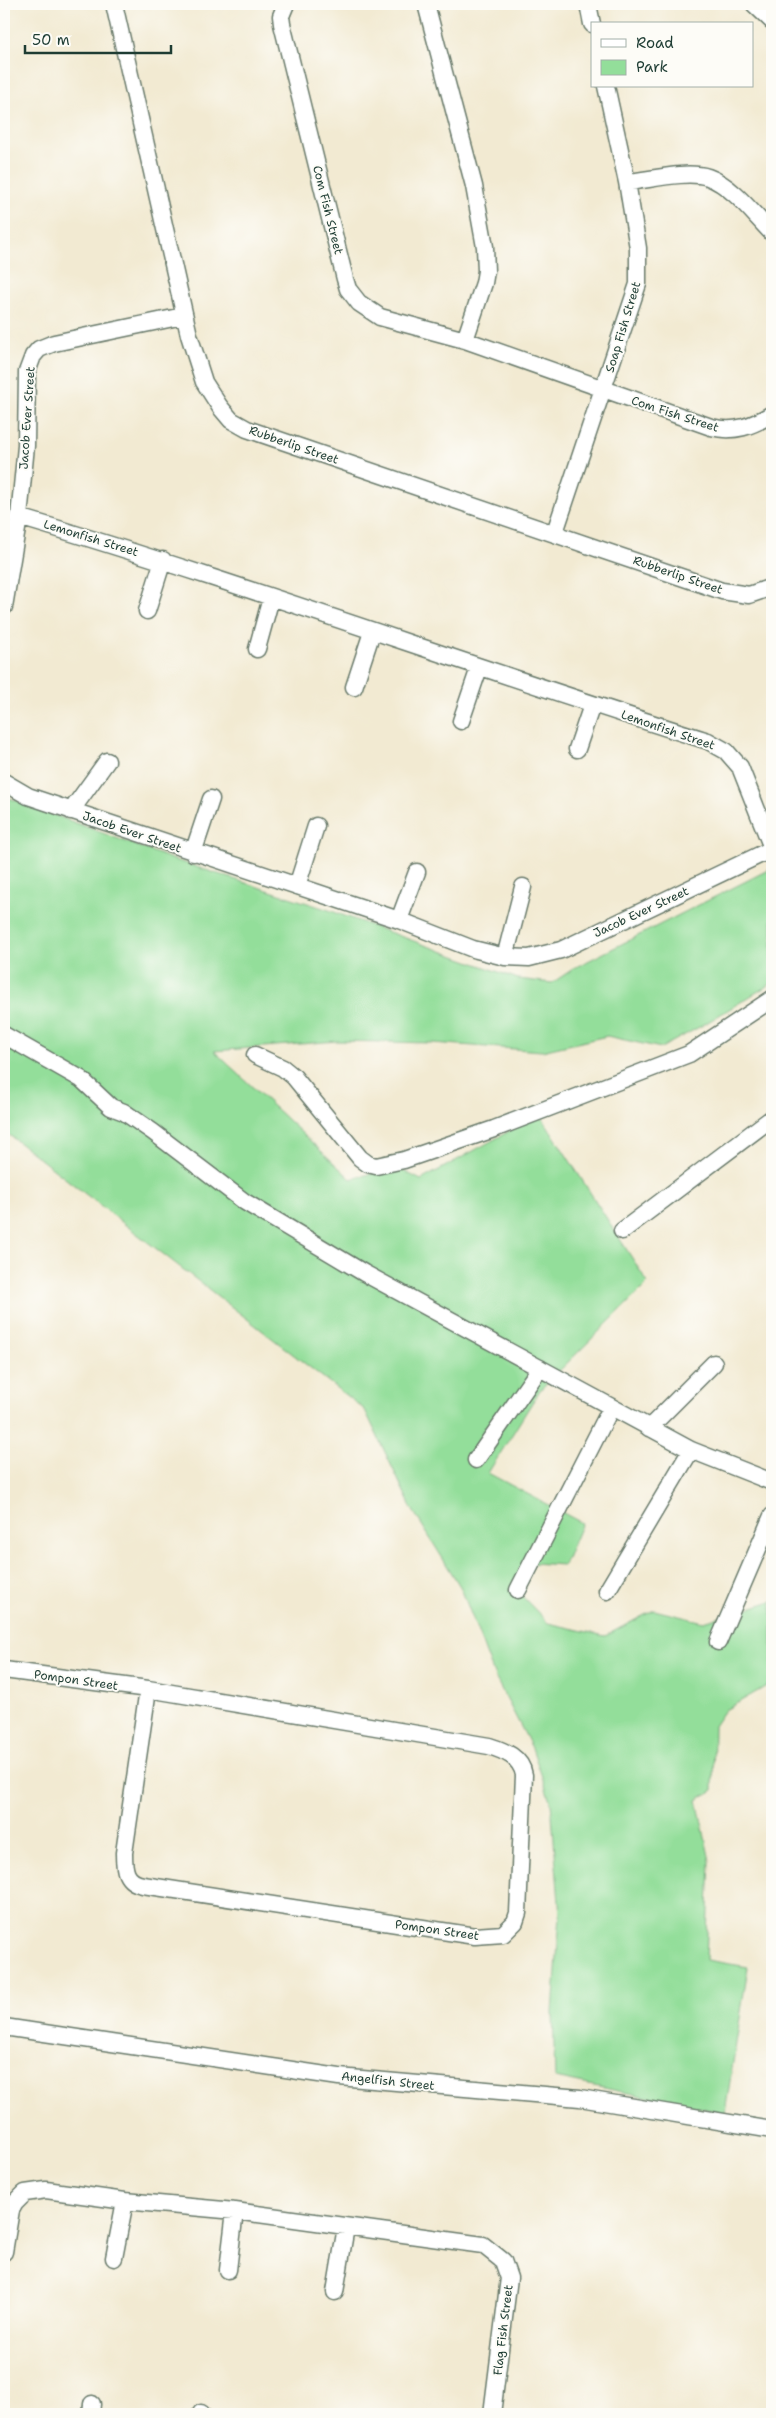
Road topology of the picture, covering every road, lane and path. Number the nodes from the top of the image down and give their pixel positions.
1 (114, 4) edge
2 (286, 4) edge
3 (426, 4) edge
4 (588, 4) edge
5 (754, 4) edge
6 (772, 21) edge
7 (592, 22) edge
8 (606, 88) edge
9 (627, 182) junction
10 (772, 233) edge
11 (183, 316) junction
12 (465, 340) junction
13 (604, 390) junction
14 (772, 414) edge
15 (19, 517) junction
16 (555, 532) junction
17 (163, 560) junction
18 (772, 587) edge
19 (271, 598) junction
20 (4, 607) edge
21 (147, 611) dead end
22 (372, 632) junction
23 (257, 649) dead end
24 (480, 668) junction
25 (354, 687) dead end
26 (592, 705) junction
27 (461, 721) dead end
28 (577, 749) dead end
29 (107, 761) dead end
30 (4, 782) edge
31 (211, 799) dead end
32 (71, 811) junction
33 (316, 826) dead end
34 (772, 848) edge
35 (193, 853) junction
36 (417, 872) dead end
37 (297, 886) junction
38 (523, 887) dead end
39 (399, 920) junction
40 (505, 957) junction
41 (772, 999) edge
42 (4, 1035) edge
43 (255, 1055) dead end
44 (772, 1118) edge
45 (622, 1231) dead end
46 (714, 1363) dead end
47 (540, 1368) junction
48 (611, 1408) junction
49 (649, 1428) junction
50 (691, 1450) junction
51 (476, 1460) dead end
52 (772, 1482) edge
53 (772, 1516) edge
54 (518, 1590) dead end
55 (607, 1591) dead end
56 (718, 1642) dead end
57 (4, 1670) edge
58 (148, 1689) junction
59 (4, 2027) edge
60 (772, 2130) edge
61 (125, 2201) junction
62 (235, 2211) junction
63 (346, 2227) junction
64 (4, 2252) edge
65 (114, 2258) dead end
66 (228, 2270) dead end
67 (335, 2292) dead end
68 (492, 2414) edge

1 - 11 street, Rubberlip Street
2 - 12 street, Com Fish Street
3 - 12 street
4 - 7 street
5 - 6 street
8 - 9 street, Soap Fish Street
9 - 10 street
9 - 13 street, Soap Fish Street
11 - 15 street, Jacob Ever Street
11 - 16 street, Rubberlip Street
12 - 13 street, Com Fish Street
13 - 14 street, Com Fish Street
13 - 16 street, Soap Fish Street
15 - 17 street, Lemonfish Street
15 - 20 street, Jacob Ever Street
16 - 18 street, Rubberlip Street
17 - 19 street, Lemonfish Street
17 - 21 street
19 - 22 street, Lemonfish Street
19 - 23 street
22 - 24 street, Lemonfish Street
22 - 25 street
24 - 26 street, Lemonfish Street
24 - 27 street
26 - 28 street
26 - 34 street, Lemonfish Street
29 - 32 street, Jacob Ever Street
30 - 32 street, Jacob Ever Street
31 - 35 street, Jacob Ever Street
32 - 35 street, Jacob Ever Street
33 - 37 street
34 - 40 street, Jacob Ever Street
35 - 37 street, Jacob Ever Street
36 - 39 street
37 - 39 street, Jacob Ever Street
38 - 40 street
39 - 40 street, Jacob Ever Street
41 - 43 street
42 - 47 street
44 - 45 street
46 - 49 street
47 - 48 street
47 - 51 street
48 - 49 street
48 - 54 street
49 - 50 street
50 - 52 street
50 - 55 street
53 - 56 street
57 - 58 street, Pompon Street
58 - 58 street, Pompon Street
59 - 60 street, Angelfish Street
61 - 62 street, Flag Fish Street
61 - 64 street, Flag Fish Street
61 - 65 street
62 - 63 street, Flag Fish Street
62 - 66 street
63 - 67 street
63 - 68 street, Flag Fish Street

